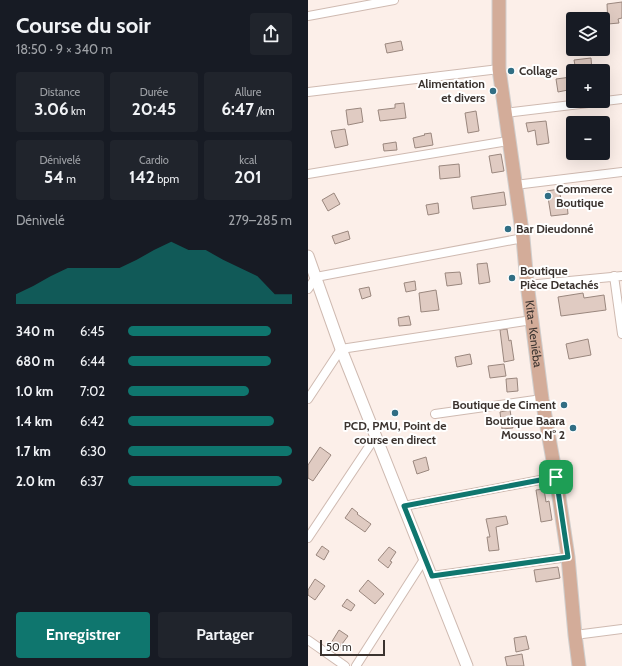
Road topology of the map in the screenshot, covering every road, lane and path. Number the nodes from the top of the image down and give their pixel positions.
1 (394, 0) edge
2 (499, 0) edge
3 (308, 16) edge
4 (499, 69) junction
5 (308, 92) edge
6 (622, 99) edge
7 (505, 113) junction
8 (508, 141) junction
9 (622, 172) edge
10 (308, 174) edge
11 (515, 185) junction
12 (523, 238) junction
13 (308, 256) edge
14 (618, 276) edge
15 (316, 277) junction
16 (527, 285) junction
17 (308, 289) edge
18 (532, 320) junction
19 (622, 334) edge
20 (341, 349) junction
21 (308, 399) edge
22 (542, 399) junction
23 (435, 414) dead end
24 (376, 436) junction
25 (556, 477) junction
26 (404, 506) junction
27 (309, 536) edge
28 (568, 557) junction
29 (425, 558) junction
30 (432, 576) junction
31 (622, 629) edge
32 (575, 635) junction
33 (308, 640) edge
34 (345, 666) edge
35 (356, 666) edge
36 (467, 666) edge
37 (579, 666) edge

1 - 3 street
2 - 4 main road, Kita- Keniéba
4 - 5 street
4 - 7 main road, Kita- Keniéba
6 - 7 street
7 - 8 main road, Kita- Keniéba
8 - 10 street
8 - 11 main road, Kita- Keniéba
9 - 11 street
11 - 12 main road, Kita- Keniéba
12 - 15 street
12 - 16 main road, Kita- Keniéba
13 - 15 street
14 - 16 street
14 - 19 street
15 - 17 street
15 - 20 street
16 - 18 main road, Kita- Keniéba
18 - 20 street
18 - 22 main road, Kita- Keniéba
20 - 21 street
20 - 24 street
22 - 23 street
22 - 25 main road, Kita- Keniéba
24 - 26 street
24 - 27 street
25 - 26 street
25 - 28 main road, Kita- Keniéba
26 - 29 street
28 - 30 street
28 - 32 main road, Kita- Keniéba
29 - 30 street
29 - 35 street
30 - 36 street
31 - 32 street
32 - 37 main road, Kita- Keniéba
33 - 34 street

